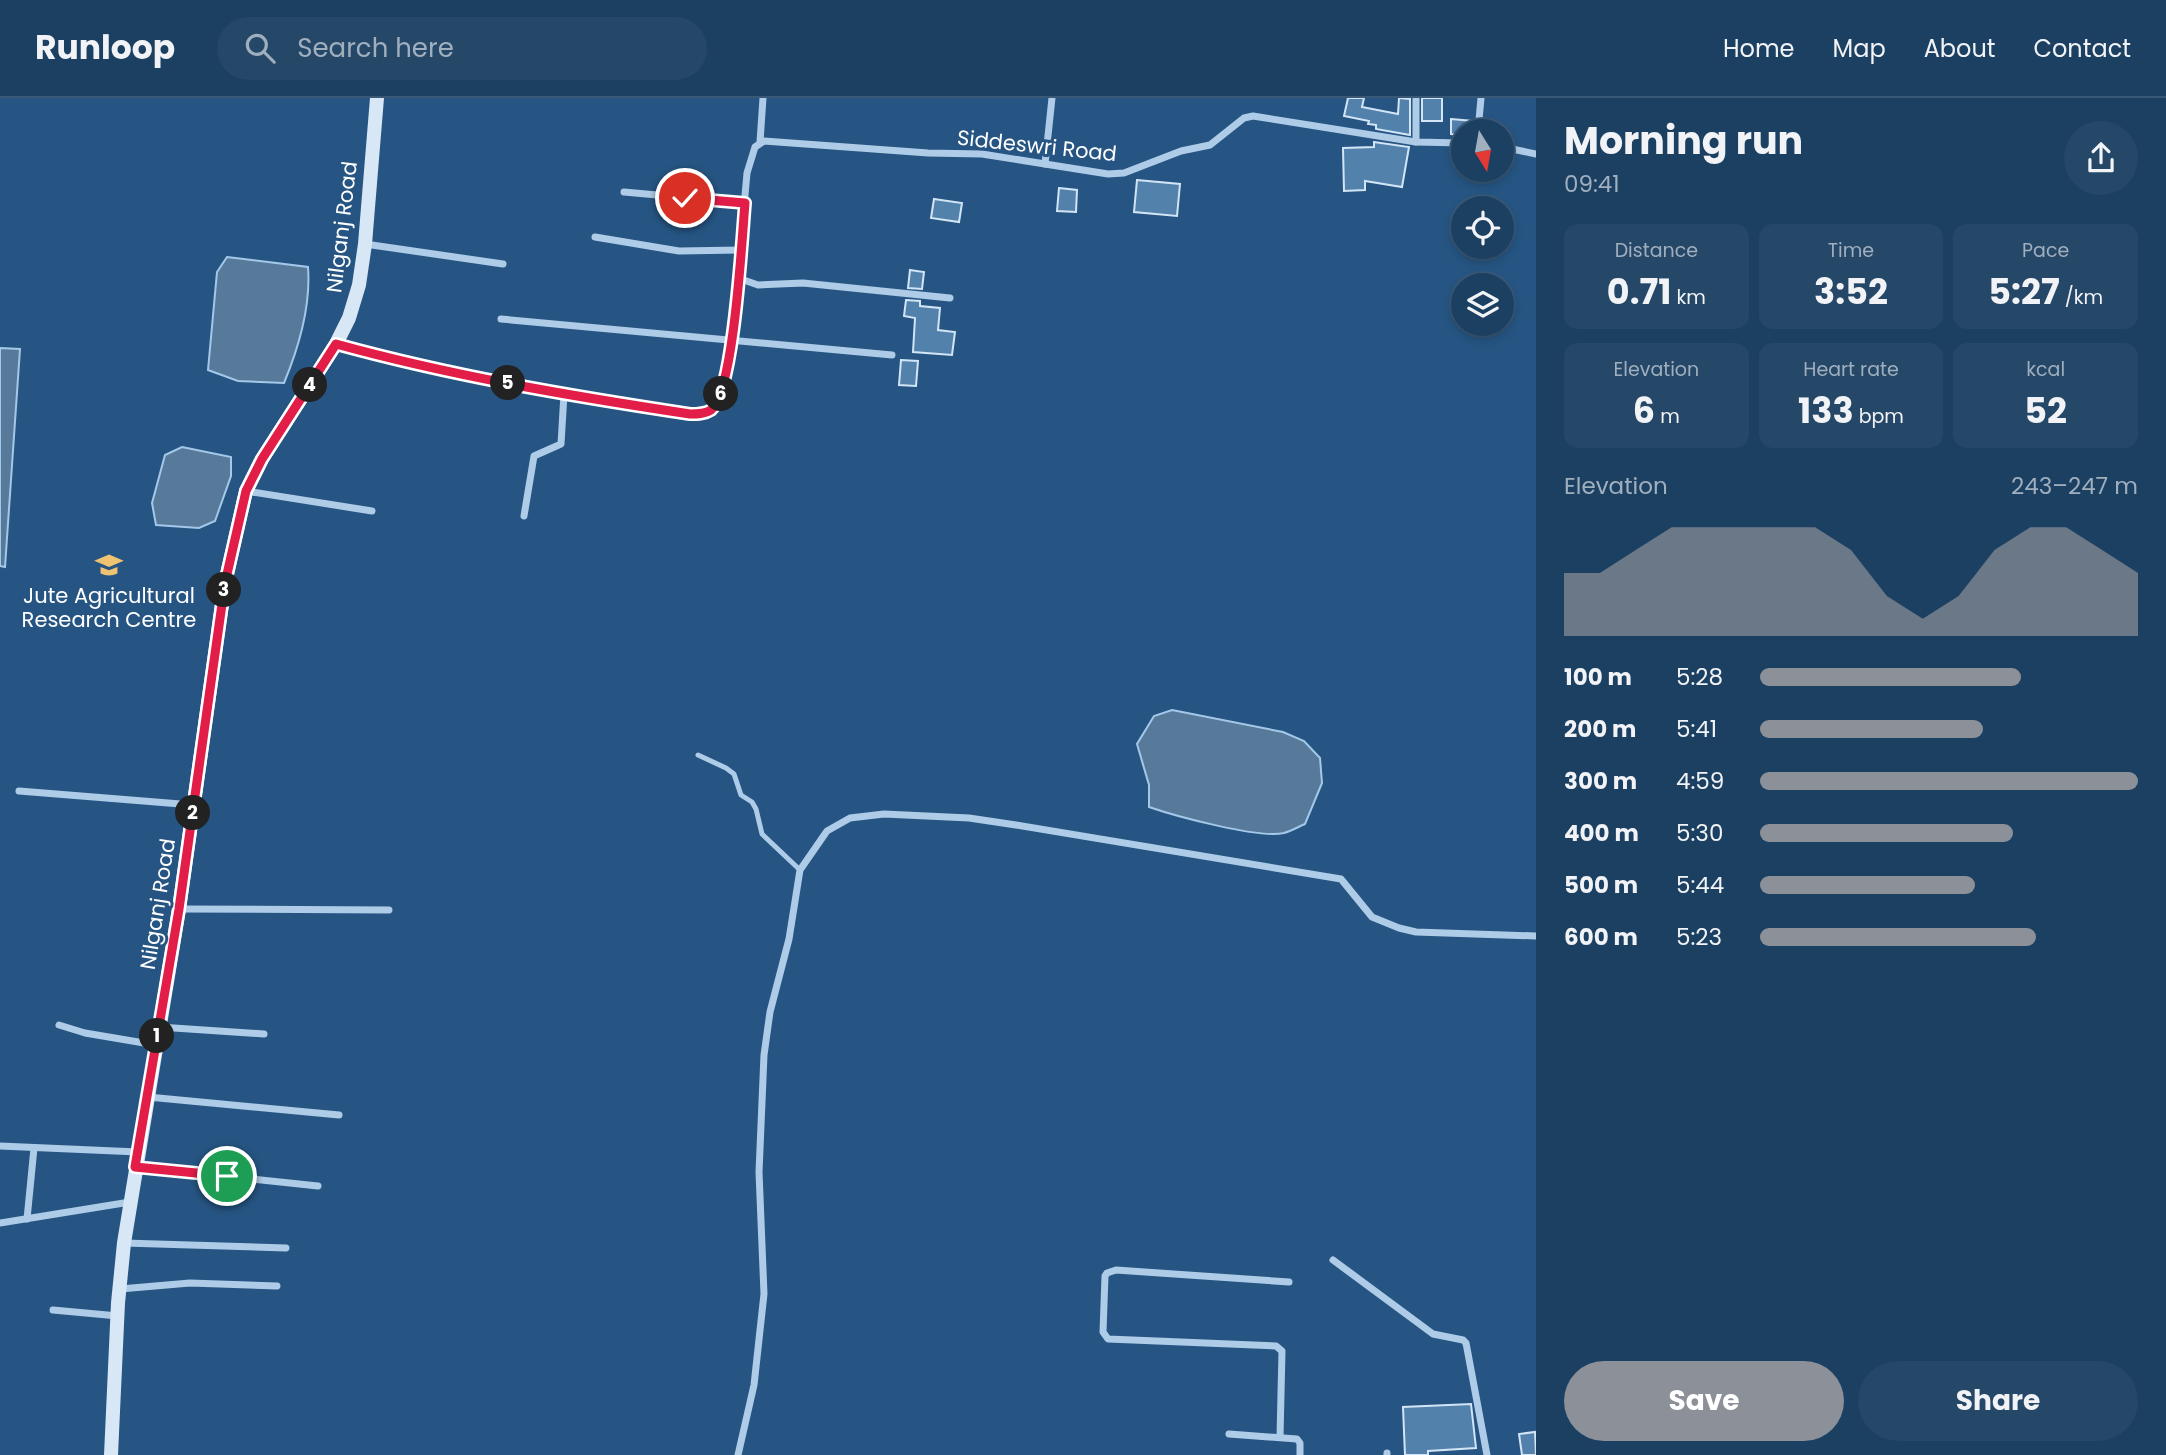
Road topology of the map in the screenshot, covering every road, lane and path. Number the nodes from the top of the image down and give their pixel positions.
1 (377, 98) edge
2 (763, 98) edge
3 (1052, 98) edge
4 (1416, 98) edge
5 (1481, 98) edge
6 (1479, 119) edge
7 (760, 142) junction
8 (1416, 142) junction
9 (1451, 143) edge
10 (1514, 150) edge
11 (1536, 153) edge
12 (1045, 164) junction
13 (624, 192) dead end
14 (745, 203) junction
15 (595, 237) dead end
16 (365, 244) junction
17 (741, 250) junction
18 (503, 264) dead end
19 (738, 278) junction
20 (950, 298) dead end
21 (501, 319) dead end
22 (732, 339) junction
23 (336, 344) junction
24 (892, 355) dead end
25 (564, 394) junction
26 (246, 491) junction
27 (372, 511) dead end
28 (524, 516) dead end
29 (698, 755) dead end
30 (19, 791) dead end
31 (194, 805) junction
32 (800, 870) junction
33 (179, 909) junction
34 (389, 910) dead end
35 (1536, 936) edge
36 (59, 1026) dead end
37 (159, 1027) junction
38 (264, 1034) dead end
39 (156, 1045) junction
40 (147, 1097) junction
41 (339, 1115) dead end
42 (0, 1146) edge
43 (34, 1149) junction
44 (138, 1152) junction
45 (135, 1167) junction
46 (318, 1185) dead end
47 (130, 1202) junction
48 (27, 1219) junction
49 (0, 1223) edge
50 (124, 1243) junction
51 (286, 1248) dead end
52 (1333, 1260) dead end
53 (1289, 1282) dead end
54 (277, 1286) dead end
55 (120, 1289) junction
56 (53, 1310) dead end
57 (118, 1317) junction
58 (1228, 1434) dead end
59 (1280, 1437) junction
60 (111, 1455) edge
61 (738, 1455) edge
62 (1300, 1455) edge
63 (1487, 1455) edge

1 - 16 street, Nilganj Road
2 - 7 street
3 - 12 street
4 - 8 street
5 - 6 street
7 - 12 street, Siddeswri Road
7 - 14 street
8 - 9 street, Siddeswri Road
8 - 12 street, Siddeswri Road
10 - 11 street
13 - 14 street
14 - 17 street
15 - 17 street
16 - 18 street
16 - 23 street, Nilganj Road
17 - 19 street
19 - 20 street
19 - 22 street
21 - 22 street
22 - 24 street
22 - 25 street
23 - 25 street
23 - 26 street, Nilganj Road
25 - 28 street
26 - 27 street
26 - 31 street, Nilganj Road
29 - 32 lane
30 - 31 street
31 - 33 street, Nilganj Road
32 - 35 street
32 - 61 street
33 - 34 street
33 - 37 street, Nilganj Road
36 - 39 street
37 - 38 street
37 - 39 street, Nilganj Road
39 - 40 street, Nilganj Road
40 - 41 street
40 - 44 street, Nilganj Road
42 - 43 street
43 - 44 street
43 - 48 street
44 - 45 street, Nilganj Road
45 - 46 street
45 - 47 street, Nilganj Road
47 - 48 street
47 - 50 street, Nilganj Road
48 - 49 street
50 - 51 street
50 - 55 street, Nilganj Road
52 - 63 street
53 - 59 street
54 - 55 street
55 - 57 street, Nilganj Road
56 - 57 street
57 - 60 street, Nilganj Road
58 - 59 street
59 - 62 street

